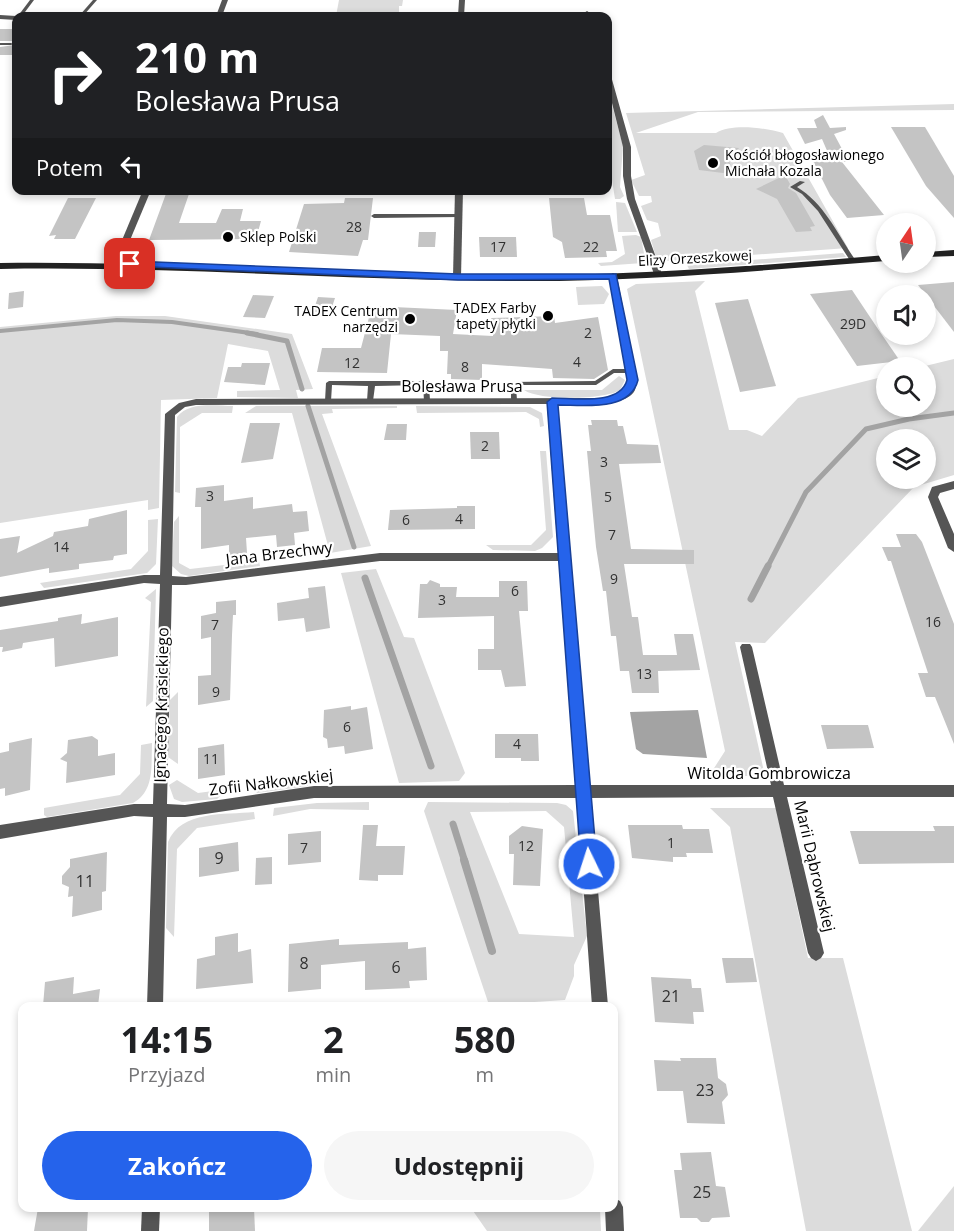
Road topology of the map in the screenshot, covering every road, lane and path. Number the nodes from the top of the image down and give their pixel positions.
1 (32, 0) edge
2 (95, 0) edge
3 (22, 12) edge
4 (84, 12) edge
5 (0, 44) edge
6 (11, 44) dead end
7 (612, 100) edge
8 (802, 182) dead end
9 (145, 195) edge
10 (459, 195) edge
11 (374, 216) dead end
12 (458, 216) junction
13 (954, 253) edge
14 (936, 254) edge
15 (876, 259) edge
16 (853, 261) junction
17 (116, 264) junction
18 (0, 266) edge
19 (658, 274) junction
20 (613, 276) junction
21 (458, 277) junction
22 (630, 371) junction
23 (372, 384) junction
24 (328, 401) junction
25 (370, 401) junction
26 (427, 401) junction
27 (514, 401) junction
28 (552, 402) junction
29 (177, 407) joint
30 (954, 485) edge
31 (954, 548) edge
32 (565, 557) junction
33 (164, 580) junction
34 (0, 602) edge
35 (746, 647) dead end
36 (779, 790) junction
37 (954, 791) edge
38 (584, 792) junction
39 (159, 812) junction
40 (0, 832) edge
41 (816, 953) dead end
42 (155, 1002) edge
43 (600, 1002) edge
44 (151, 1212) edge
45 (614, 1212) edge
46 (150, 1231) edge
47 (615, 1231) edge

1 - 3 lane
2 - 4 lane
5 - 6 lane
7 - 19 street
8 - 16 lane
9 - 17 street
10 - 12 street
11 - 12 lane
12 - 21 street
13 - 14 street
15 - 16 street, Elizy Orzeszkowej
16 - 19 street, Elizy Orzeszkowej
17 - 18 street, Elizy Orzeszkowej
17 - 21 street, Elizy Orzeszkowej
19 - 20 street, Elizy Orzeszkowej
20 - 21 street, Elizy Orzeszkowej
20 - 22 street, Bolesława Prusa
22 - 27 lane
22 - 28 street, Bolesława Prusa
23 - 24 lane
23 - 25 lane
23 - 26 lane
24 - 25 street, Bolesława Prusa
24 - 29 street, Bolesława Prusa
25 - 26 street, Bolesława Prusa
26 - 27 street, Bolesława Prusa
27 - 28 street, Bolesława Prusa
28 - 32 street
29 - 33 street, Ignacego Krasickiego
30 - 31 street
32 - 33 street, Jana Brzechwy
32 - 38 street
33 - 34 street, Jana Brzechwy
33 - 39 street, Ignacego Krasickiego
35 - 36 street, Marii Dąbrowskiej
36 - 37 street, Witolda Gombrowicza
36 - 38 street, Witolda Gombrowicza
36 - 41 street, Marii Dąbrowskiej
38 - 39 street, Zofii Nałkowskiej
38 - 43 street
39 - 40 street, Zofii Nałkowskiej
39 - 42 street, Ignacego Krasickiego
44 - 46 street
45 - 47 street

